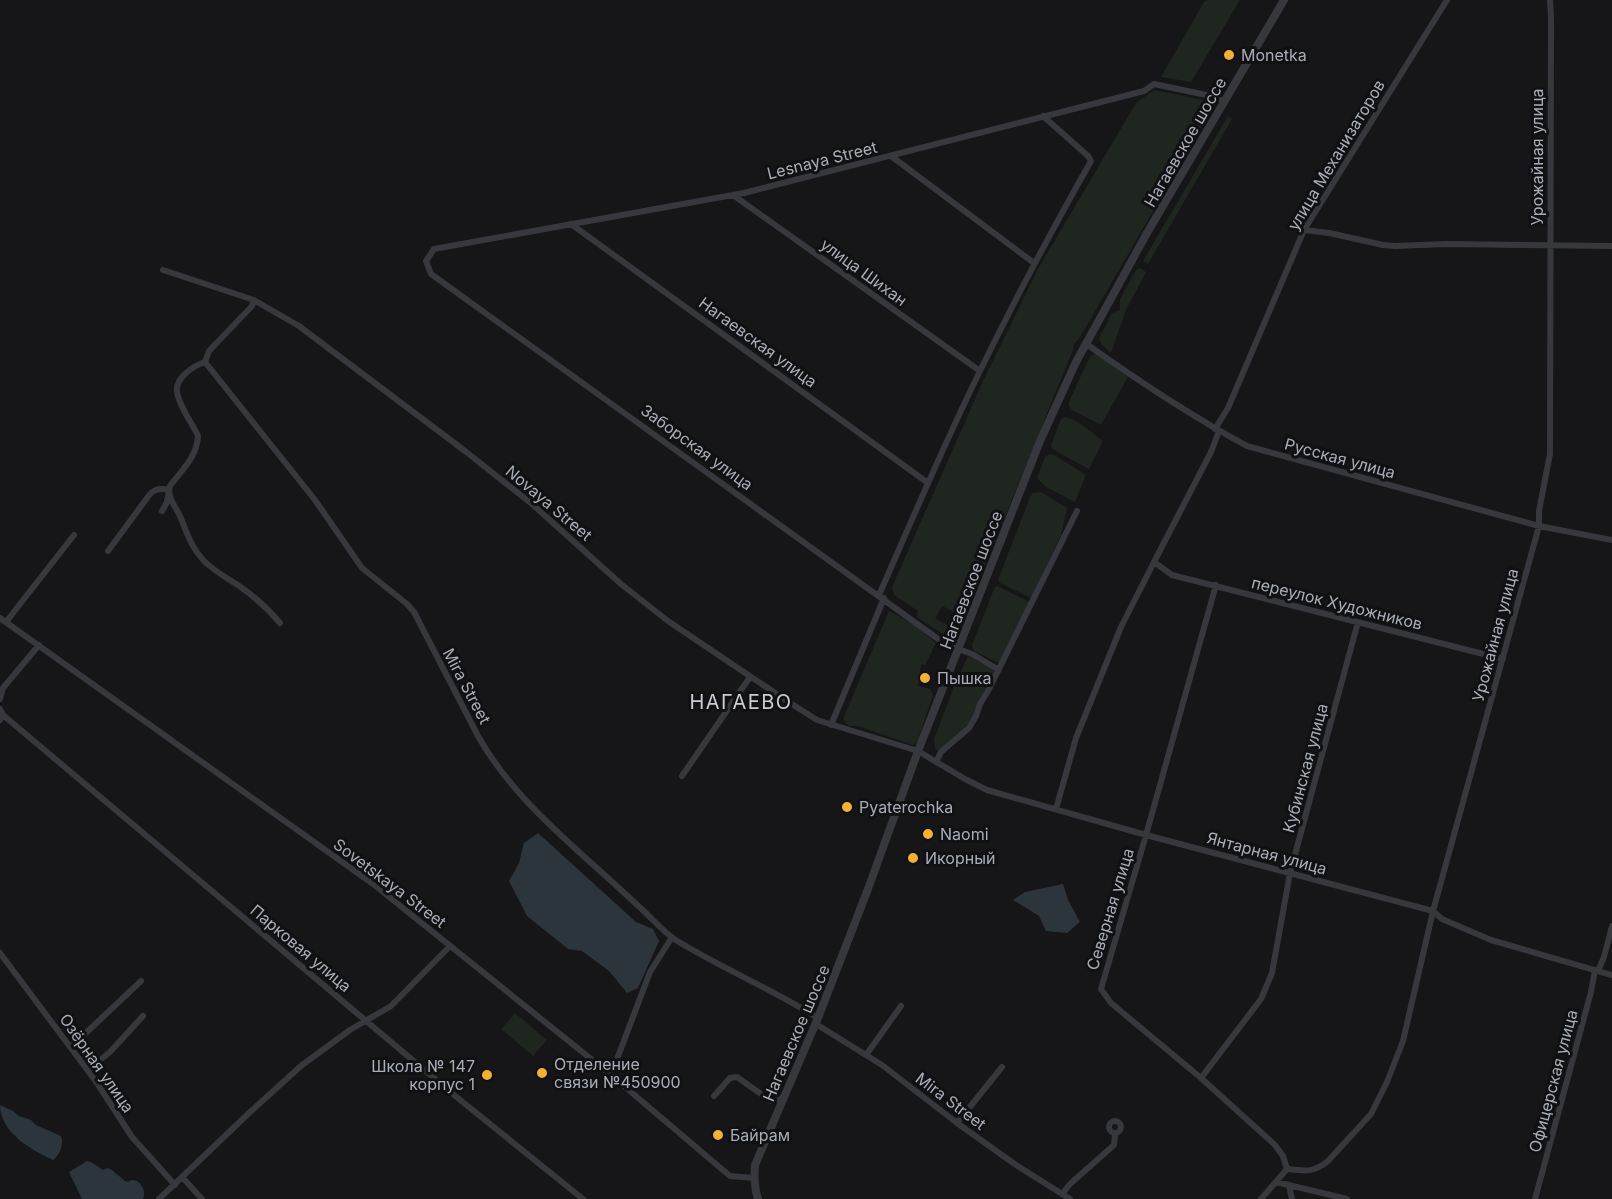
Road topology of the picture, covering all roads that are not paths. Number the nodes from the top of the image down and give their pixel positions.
1 (1284, 0) edge
2 (1447, 0) edge
3 (1550, 0) edge
4 (1224, 102) junction
5 (1043, 116) junction
6 (891, 156) junction
7 (733, 195) junction
8 (571, 224) junction
9 (1304, 230) junction
10 (1550, 245) junction
11 (1612, 246) edge
12 (426, 261) joint
13 (1034, 263) junction
14 (163, 270) dead end
15 (254, 300) junction
16 (1085, 343) junction
17 (205, 362) junction
18 (980, 371) junction
19 (1217, 430) junction
20 (928, 483) junction
21 (169, 490) junction
22 (162, 511) dead end
23 (1077, 511) dead end
24 (1539, 526) junction
25 (74, 535) dead end
26 (1612, 540) edge
27 (108, 551) dead end
28 (1154, 562) junction
29 (1216, 585) junction
30 (881, 597) junction
31 (3, 620) edge
32 (1358, 622) junction
33 (280, 623) dead end
34 (39, 645) junction
35 (959, 649) junction
36 (1503, 659) junction
37 (999, 670) junction
38 (750, 677) junction
39 (0, 699) edge
40 (1, 715) edge
41 (831, 725) junction
42 (918, 751) junction
43 (936, 762) junction
44 (682, 776) dead end
45 (1056, 809) junction
46 (1146, 835) junction
47 (1290, 873) junction
48 (1433, 912) junction
49 (1612, 926) edge
50 (672, 937) junction
51 (450, 946) junction
52 (0, 953) edge
53 (1597, 971) junction
54 (1612, 975) edge
55 (141, 981) dead end
56 (901, 1006) dead end
57 (144, 1016) dead end
58 (366, 1020) junction
59 (817, 1021) junction
60 (71, 1047) junction
61 (866, 1055) junction
62 (1002, 1067) dead end
63 (88, 1070) junction
64 (610, 1075) junction
65 (1202, 1078) junction
66 (714, 1096) dead end
67 (783, 1098) junction
68 (957, 1124) junction
69 (1115, 1134) dead end
70 (1287, 1169) junction
71 (183, 1178) junction
72 (753, 1178) junction
73 (1276, 1182) junction
74 (175, 1185) junction
75 (1289, 1185) junction
76 (1062, 1194) junction
77 (159, 1199) edge
78 (202, 1199) edge
79 (583, 1199) edge
80 (758, 1199) edge
81 (1070, 1199) edge
82 (1261, 1199) edge
83 (1292, 1199) edge
84 (1347, 1199) edge
85 (1535, 1199) edge

1 - 4 street, Нагаевское шоссе
2 - 9 street, улица Механизаторов
3 - 10 street, Урожайная улица
4 - 5 street, Lesnaya Street
4 - 16 street, Нагаевское шоссе
5 - 6 street, Lesnaya Street
5 - 13 street
6 - 7 street, Lesnaya Street
6 - 13 street
7 - 8 street, Lesnaya Street
7 - 18 street, улица Шихан
8 - 12 street, Lesnaya Street
8 - 20 street, Нагаевская улица
9 - 10 street
9 - 19 street, улица Механизаторов
10 - 11 street
10 - 24 street, Урожайная улица
12 - 30 street, Заборская улица
13 - 18 street
14 - 15 street, Novaya Street
15 - 17 street
15 - 38 street, Novaya Street
16 - 19 street, Русская улица
16 - 35 street, Нагаевское шоссе
17 - 21 street
17 - 50 street, Mira Street
18 - 20 street
19 - 24 street, Русская улица
19 - 28 street, улица Механизаторов
20 - 30 street
21 - 22 street
21 - 27 street
21 - 33 street
23 - 37 street
24 - 26 street, Русская улица
24 - 36 street, Урожайная улица
25 - 31 street
28 - 29 street, переулок Художников
28 - 45 street, улица Механизаторов
29 - 32 street, переулок Художников
29 - 46 street, Северная улица
30 - 35 street, Заборская улица
30 - 41 street
31 - 34 street, Sovetskaya Street
32 - 36 street, переулок Художников
32 - 47 street, Кубинская улица
34 - 39 street
34 - 51 street, Sovetskaya Street
35 - 37 street, Заборская улица
35 - 42 street, Нагаевское шоссе
36 - 48 street, Урожайная улица
37 - 43 street
38 - 41 street, Novaya Street
38 - 44 street
40 - 58 street, Парковая улица
41 - 42 street, Novaya Street
42 - 43 street, Янтарная улица
42 - 59 street, Нагаевское шоссе
43 - 45 street, Янтарная улица
45 - 46 street, Янтарная улица
46 - 47 street, Янтарная улица
46 - 65 street, Северная улица
47 - 48 street, Янтарная улица
47 - 65 street, Кубинская улица
48 - 53 street, Янтарная улица
48 - 70 street, Урожайная улица
49 - 53 street, Офицерская улица
50 - 59 street, Mira Street
50 - 64 street
51 - 58 street
51 - 64 street, Sovetskaya Street
52 - 60 street, Озёрная улица
53 - 54 street, Янтарная улица
53 - 85 street, Офицерская улица
55 - 60 street
56 - 61 street
57 - 63 street
58 - 71 street
58 - 79 street, Парковая улица
59 - 61 street, Mira Street
59 - 67 street, Нагаевское шоссе
60 - 63 street, Озёрная улица
61 - 68 street, Mira Street
62 - 68 street
63 - 74 street, Озёрная улица
64 - 72 street, Sovetskaya Street
65 - 70 street, Северная улица
66 - 67 street
67 - 72 street, Нагаевское шоссе
68 - 76 street, Mira Street
69 - 76 street
70 - 73 street
71 - 74 street
71 - 78 street
72 - 80 street, Нагаевское шоссе
73 - 75 street
73 - 82 street
74 - 77 street
75 - 83 street
75 - 84 street
76 - 81 street, Mira Street

